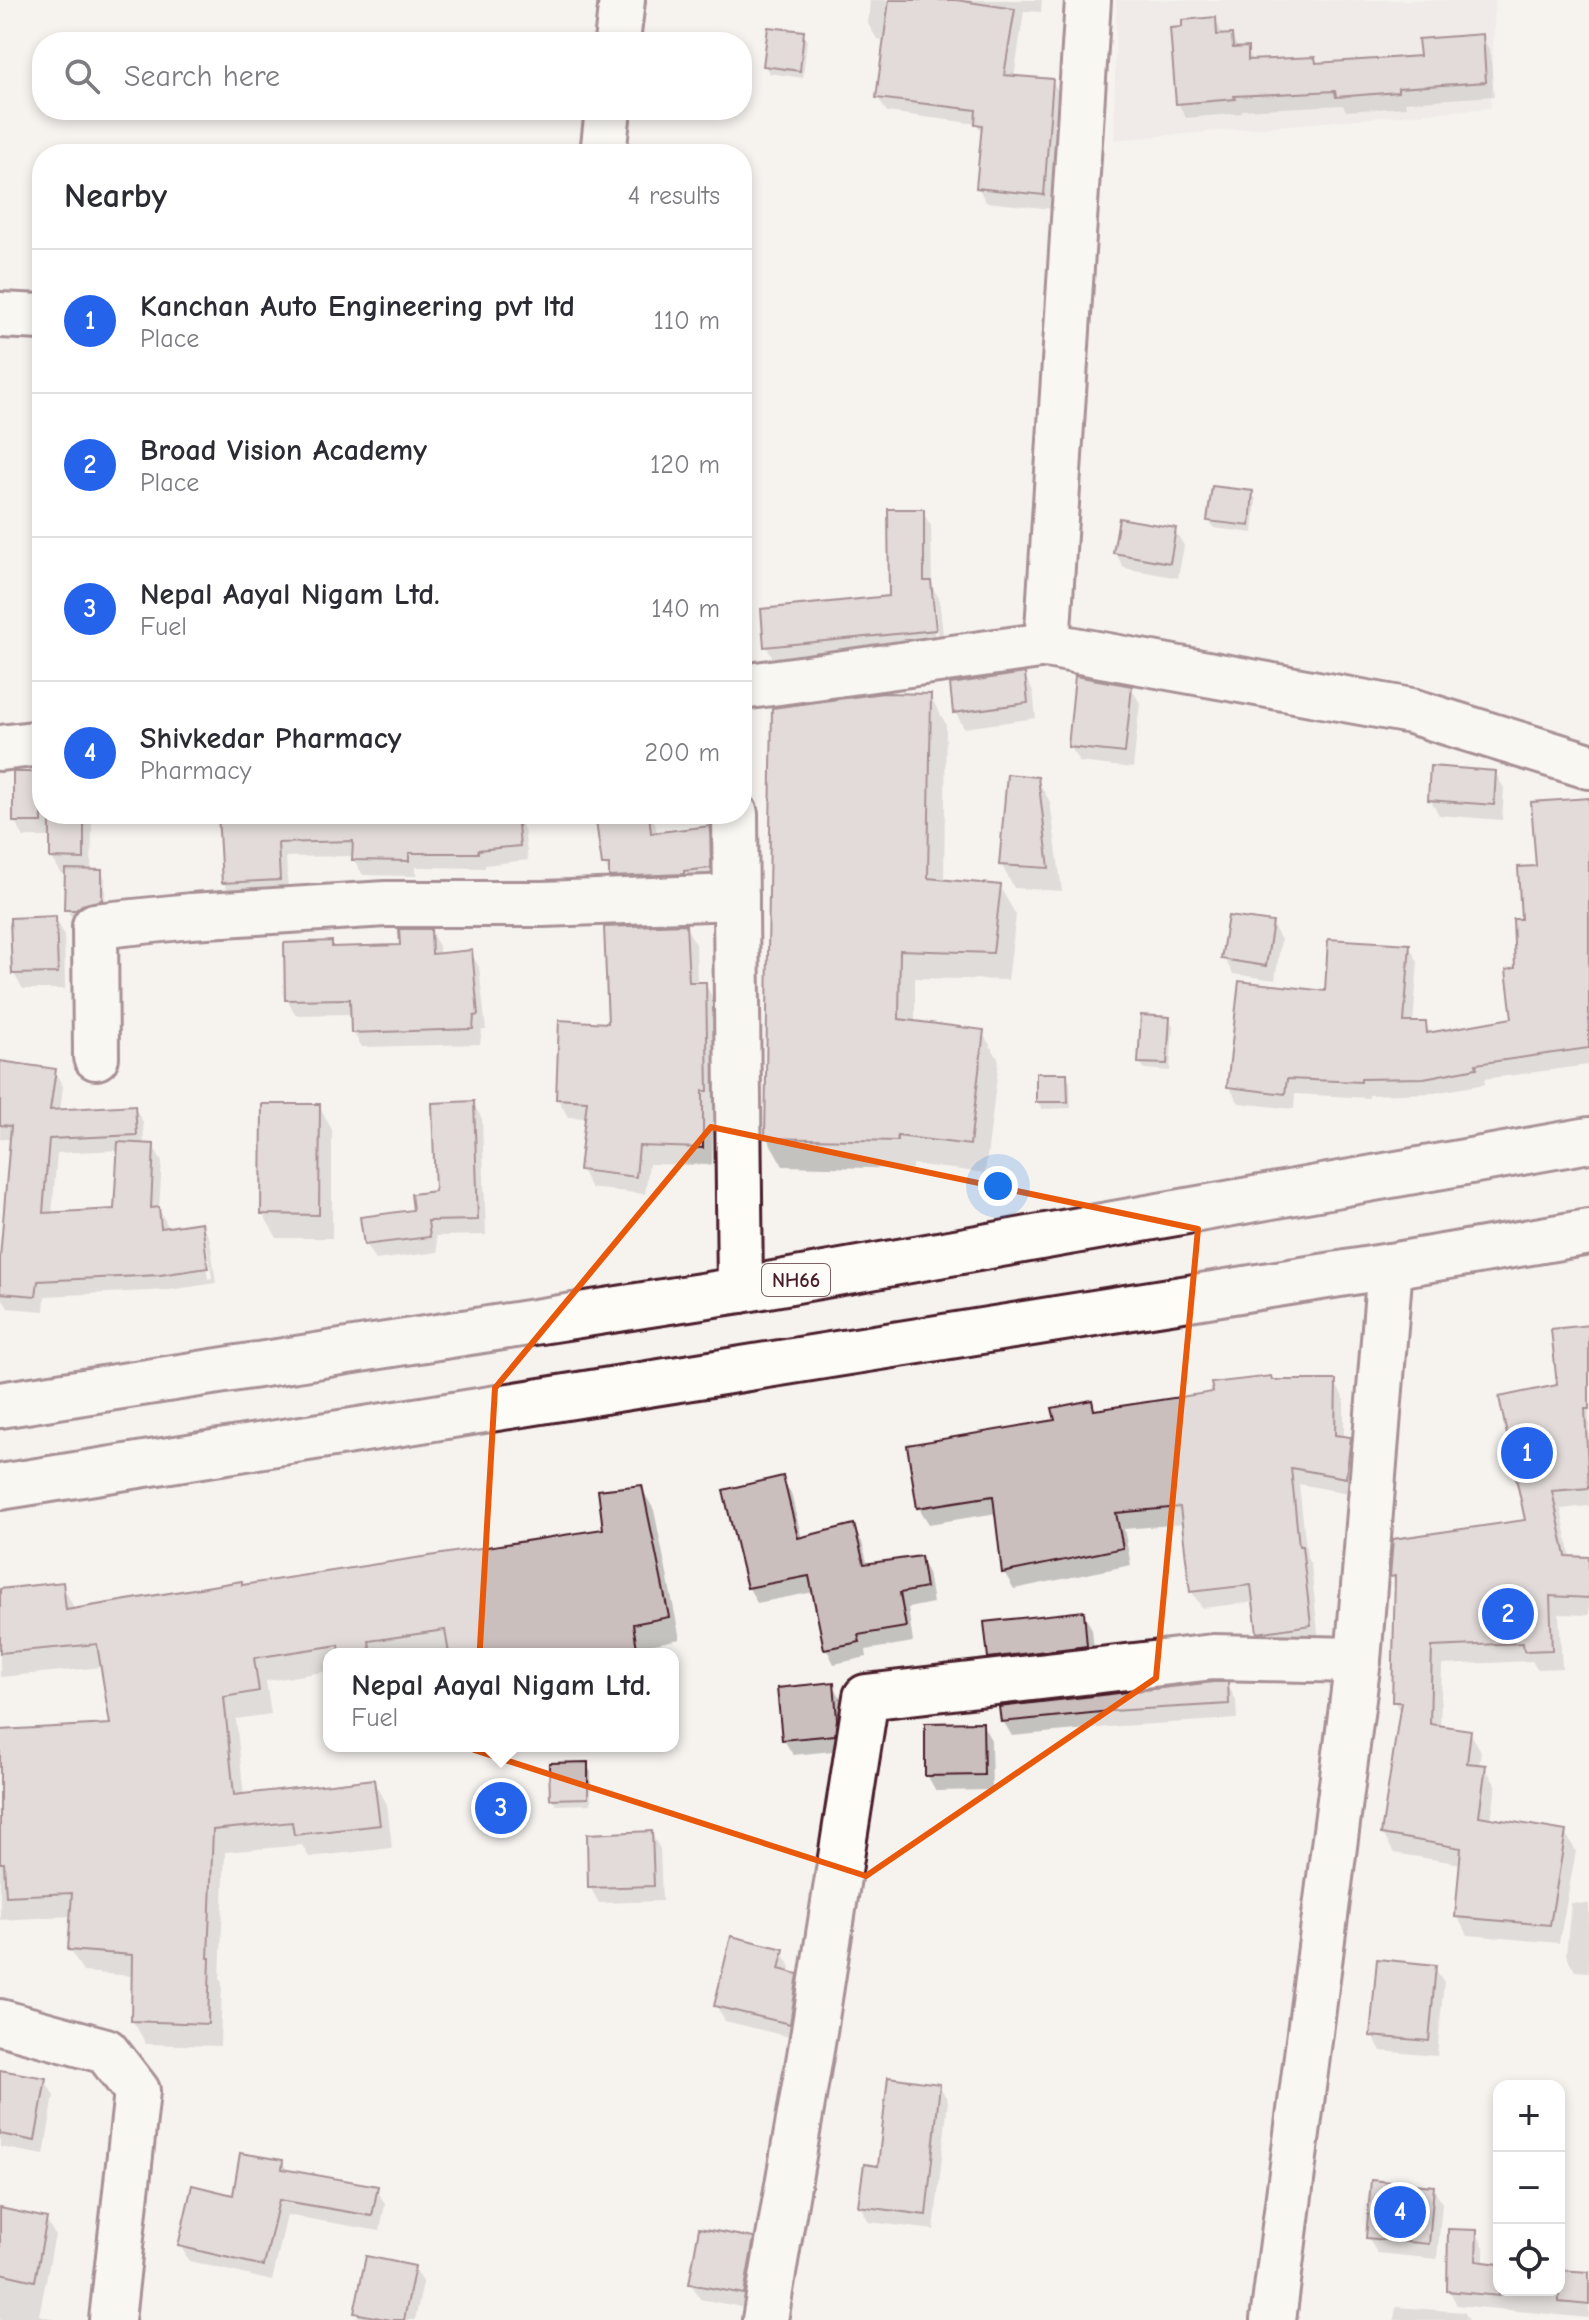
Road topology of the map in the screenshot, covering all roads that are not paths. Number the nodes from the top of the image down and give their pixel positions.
1 (622, 0) edge
2 (1088, 0) edge
3 (618, 32) edge
4 (607, 120) edge
5 (604, 144) edge
6 (0, 315) edge
7 (32, 317) edge
8 (1047, 645) junction
9 (752, 686) edge
10 (32, 744) edge
11 (0, 748) edge
12 (1589, 766) edge
13 (735, 824) edge
14 (736, 897) junction
15 (96, 1057) dead end
16 (1589, 1140) edge
17 (1589, 1232) edge
18 (1390, 1266) junction
19 (740, 1290) junction
20 (0, 1405) edge
21 (0, 1487) edge
22 (1358, 1660) junction
23 (0, 2022) edge
24 (112, 2320) edge
25 (765, 2320) edge
26 (1273, 2320) edge

1 - 3 main road
2 - 8 main road
4 - 5 main road
6 - 7 main road
8 - 9 main road
8 - 12 main road
10 - 11 main road
13 - 14 main road
14 - 15 main road
14 - 19 main road
16 - 19 main road, NH66
17 - 18 main road
18 - 21 main road
18 - 22 main road
19 - 20 main road, NH66
22 - 25 main road
22 - 26 main road
23 - 24 main road

